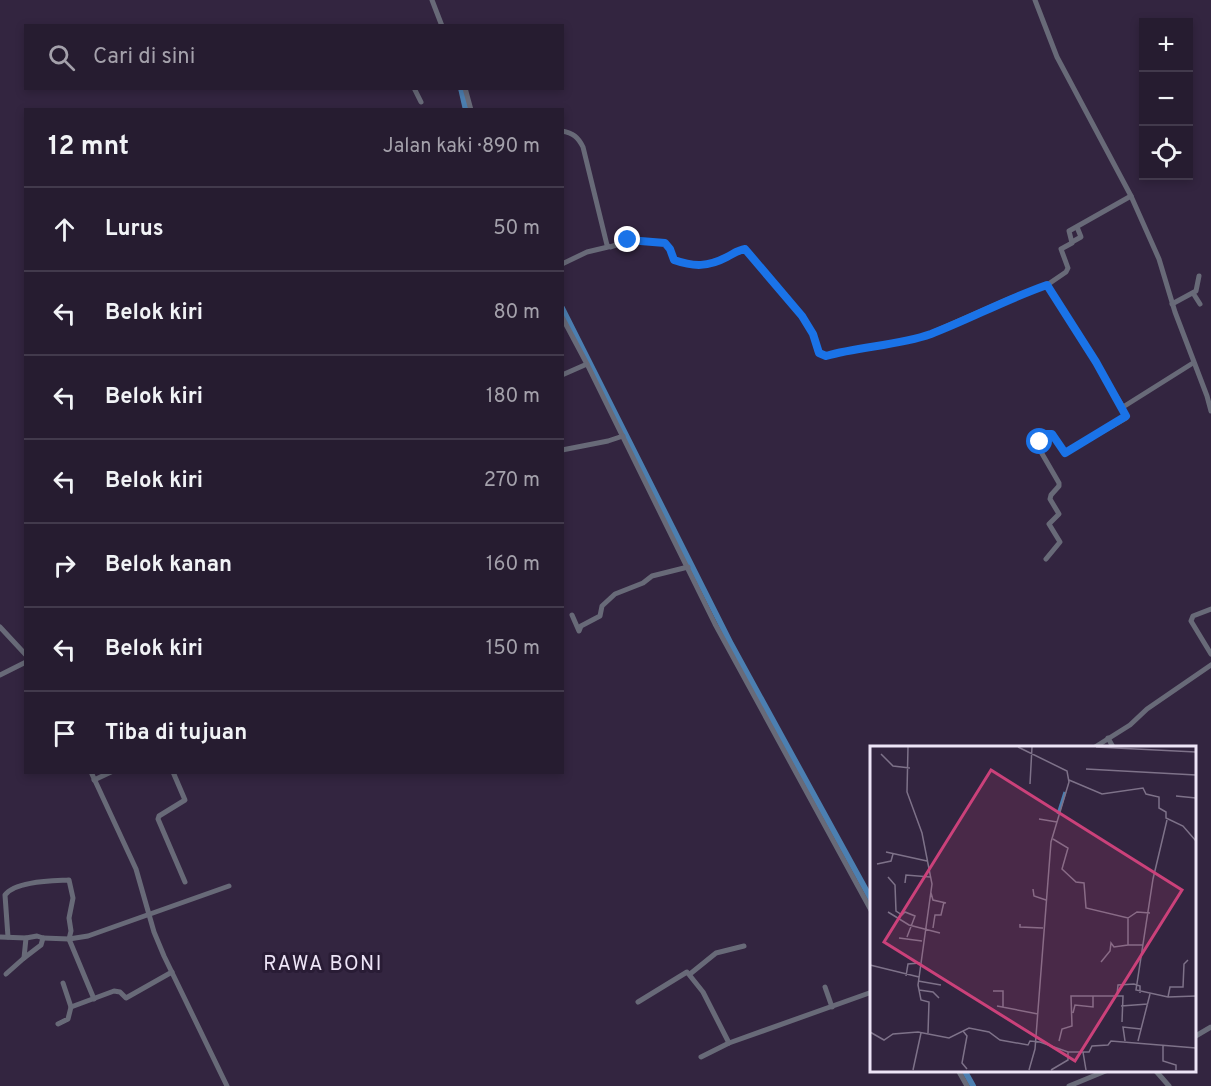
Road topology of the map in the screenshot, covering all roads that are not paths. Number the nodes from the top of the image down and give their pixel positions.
1 (432, 0) edge
2 (1035, 0) edge
3 (441, 24) edge
4 (415, 90) edge
5 (466, 90) edge
6 (421, 102) dead end
7 (470, 108) edge
8 (564, 132) edge
9 (1131, 196) junction
10 (1077, 227) junction
11 (1072, 242) junction
12 (608, 247) junction
13 (564, 263) edge
14 (1199, 276) dead end
15 (1047, 285) junction
16 (1193, 293) junction
17 (1172, 304) junction
18 (1200, 304) dead end
19 (564, 321) edge
20 (1193, 363) junction
21 (587, 364) junction
22 (564, 374) edge
23 (1123, 407) junction
24 (1211, 411) edge
25 (623, 436) junction
26 (564, 450) edge
27 (1046, 559) dead end
28 (688, 567) junction
29 (1211, 609) edge
30 (572, 615) dead end
31 (0, 627) edge
32 (24, 653) edge
33 (1211, 654) edge
34 (24, 663) edge
35 (1211, 665) edge
36 (0, 675) edge
37 (1108, 738) junction
38 (1096, 746) edge
39 (1112, 746) edge
40 (92, 774) edge
41 (107, 774) edge
42 (174, 774) edge
43 (94, 780) junction
44 (185, 882) dead end
45 (229, 886) dead end
46 (870, 908) edge
47 (3, 913) edge
48 (149, 915) junction
49 (0, 937) edge
50 (8, 937) junction
51 (26, 938) junction
52 (43, 938) junction
53 (69, 939) junction
54 (744, 946) dead end
55 (24, 958) junction
56 (172, 972) junction
57 (6, 974) dead end
58 (690, 974) junction
59 (63, 983) dead end
60 (825, 987) dead end
61 (870, 993) edge
62 (94, 999) junction
63 (638, 1002) dead end
64 (72, 1007) junction
65 (832, 1007) junction
66 (58, 1024) dead end
67 (1211, 1027) edge
68 (1196, 1036) edge
69 (729, 1043) junction
70 (701, 1057) dead end
71 (959, 1071) edge
72 (1106, 1071) edge
73 (1156, 1071) edge
74 (226, 1084) edge
75 (218, 1086) edge
76 (967, 1086) edge
77 (1069, 1086) edge
78 (1169, 1086) edge

1 - 3 street
2 - 9 street
4 - 6 street
5 - 7 street
8 - 12 street
9 - 10 street
9 - 17 street
10 - 11 street
10 - 11 street
11 - 15 street
12 - 13 street
12 - 15 street
14 - 16 street
15 - 23 street
16 - 17 street
16 - 18 street
17 - 20 street
19 - 21 street
20 - 23 street
20 - 24 street
21 - 22 street
21 - 25 street
23 - 27 street
25 - 26 street
25 - 28 street
28 - 30 street
28 - 46 street
29 - 33 street
31 - 32 street
34 - 36 street
35 - 37 street
37 - 38 street
37 - 39 street
40 - 43 street
41 - 43 street
42 - 44 street
43 - 48 street
45 - 48 street
47 - 50 street
47 - 53 street
48 - 53 street
48 - 56 street
49 - 50 street
50 - 51 street
51 - 52 street
51 - 55 street
52 - 53 street
52 - 55 street
53 - 62 street
54 - 58 street
55 - 57 street
56 - 62 street
56 - 74 street
58 - 63 street
58 - 69 street
59 - 64 street
60 - 65 street
61 - 65 street
62 - 64 street
64 - 66 street
65 - 69 street
67 - 68 street
69 - 70 street
71 - 76 street
72 - 77 street
73 - 78 street
74 - 75 street

